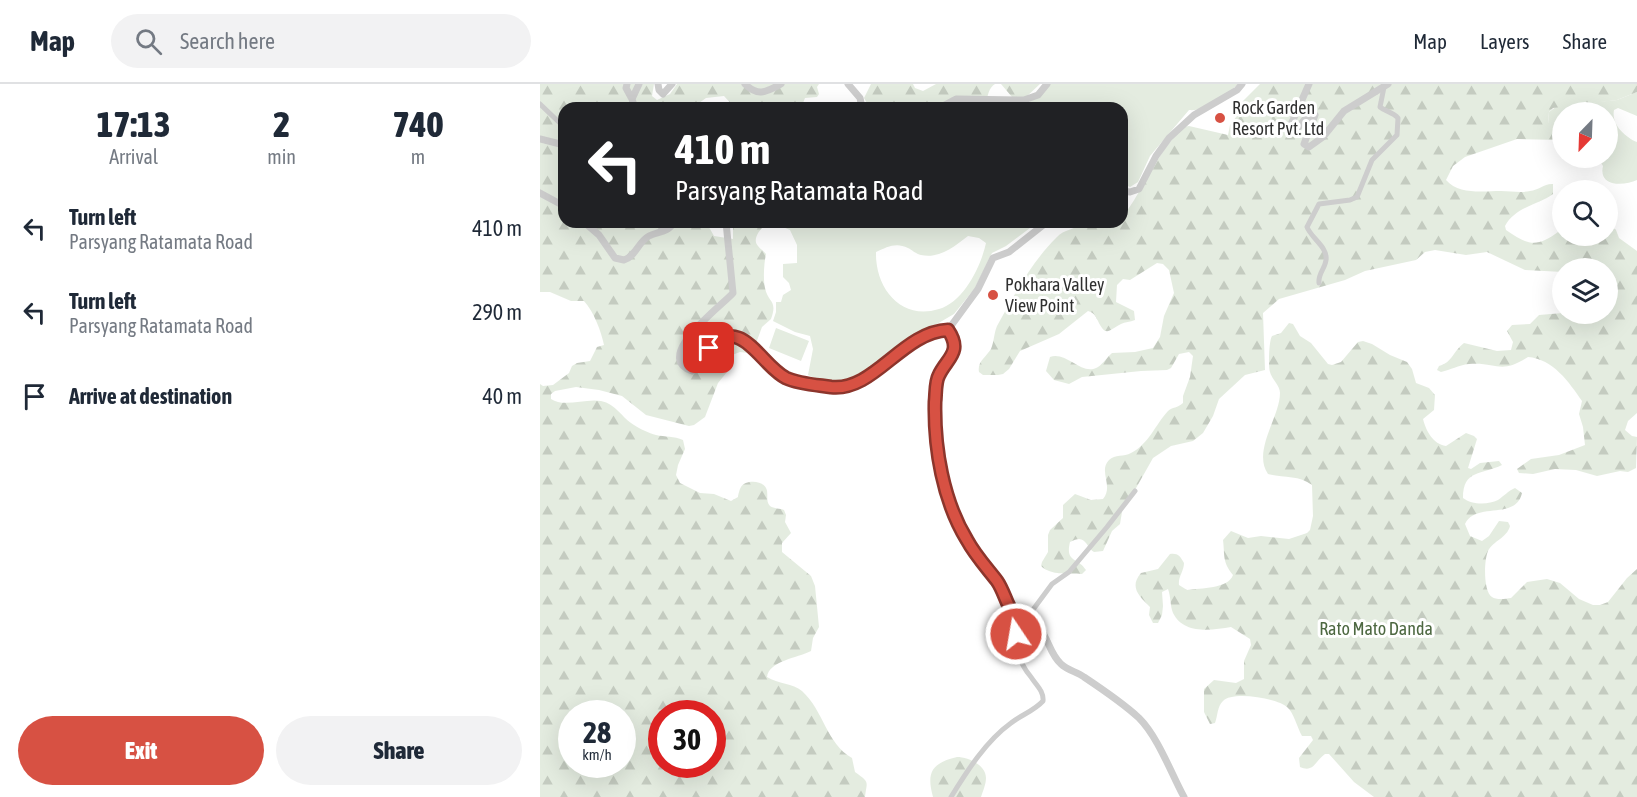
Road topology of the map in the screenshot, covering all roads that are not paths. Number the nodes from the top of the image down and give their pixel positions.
1 (627, 84) edge
2 (639, 84) edge
3 (657, 84) edge
4 (672, 84) edge
5 (745, 84) edge
6 (781, 84) edge
7 (848, 84) edge
8 (1047, 84) edge
9 (1242, 84) edge
10 (1309, 84) edge
11 (1386, 85) edge
12 (632, 99) junction
13 (633, 102) edge
14 (861, 102) edge
15 (950, 102) edge
16 (540, 104) edge
17 (558, 121) edge
18 (540, 139) edge
19 (558, 144) edge
20 (1128, 192) edge
21 (540, 193) edge
22 (558, 203) edge
23 (591, 228) edge
24 (670, 228) edge
25 (727, 228) edge
26 (1039, 228) edge
27 (1319, 283) dead end
28 (948, 330) junction
29 (1135, 491) dead end
30 (1010, 610) junction
31 (1020, 620) junction
32 (951, 797) edge
33 (1184, 797) edge

1 - 12 street
2 - 12 street
3 - 4 street
5 - 6 street
7 - 14 street
8 - 15 street
9 - 20 street
10 - 11 street
11 - 27 street
12 - 13 street
16 - 17 street
18 - 19 street
21 - 22 street
23 - 24 street
25 - 28 street
26 - 28 street
28 - 30 street
29 - 30 street
30 - 31 street
31 - 32 street
31 - 33 street

